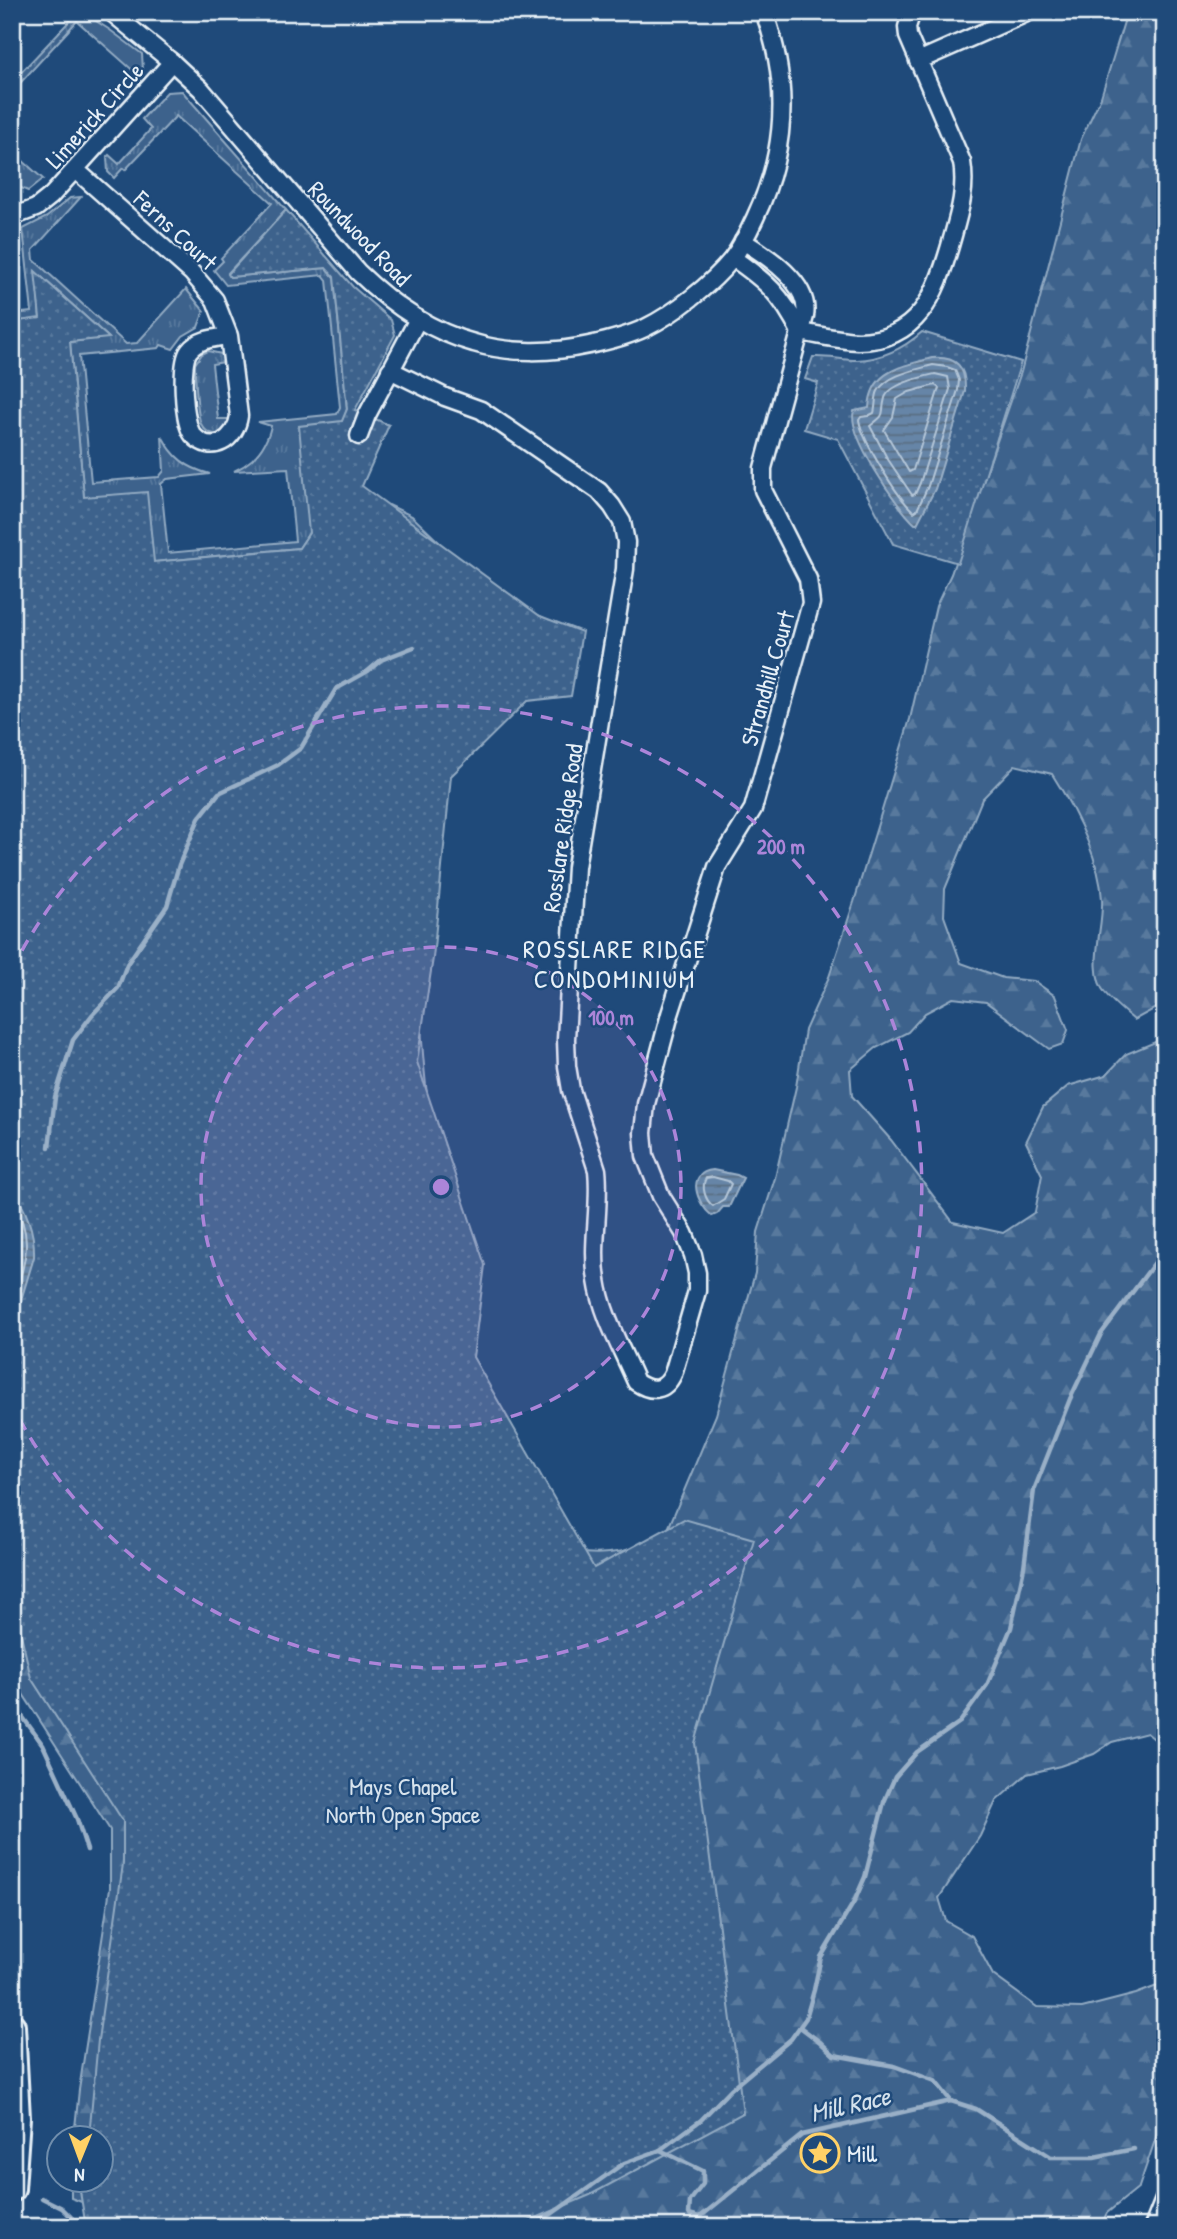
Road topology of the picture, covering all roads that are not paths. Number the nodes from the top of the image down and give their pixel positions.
1 (111, 12) edge
2 (764, 12) edge
3 (912, 12) edge
4 (1029, 12) edge
5 (918, 61) junction
6 (172, 62) junction
7 (76, 170) junction
8 (12, 216) edge
9 (743, 241) junction
10 (733, 258) junction
11 (418, 319) junction
12 (800, 332) junction
13 (229, 335) junction
14 (390, 370) junction
15 (359, 436) dead end
16 (738, 835) joint
17 (12, 2026) edge
18 (12, 2189) edge
19 (1165, 2197) edge
20 (1153, 2227) edge

1 - 6 street, Roundwood Road
2 - 9 street, Roundwood Road
3 - 5 street
4 - 5 street
5 - 12 street
6 - 7 street, Limerick Circle
6 - 11 street, Roundwood Road
7 - 8 street, Limerick Circle
7 - 13 street, Ferns Court
9 - 10 street, Roundwood Road
9 - 12 street, Strandhill Court
10 - 11 street, Roundwood Road
10 - 12 street
11 - 14 street
12 - 16 street, Strandhill Court
13 - 13 street, Ferns Court
14 - 15 street
14 - 16 street, Rosslare Ridge Road
17 - 18 highway
19 - 20 street

